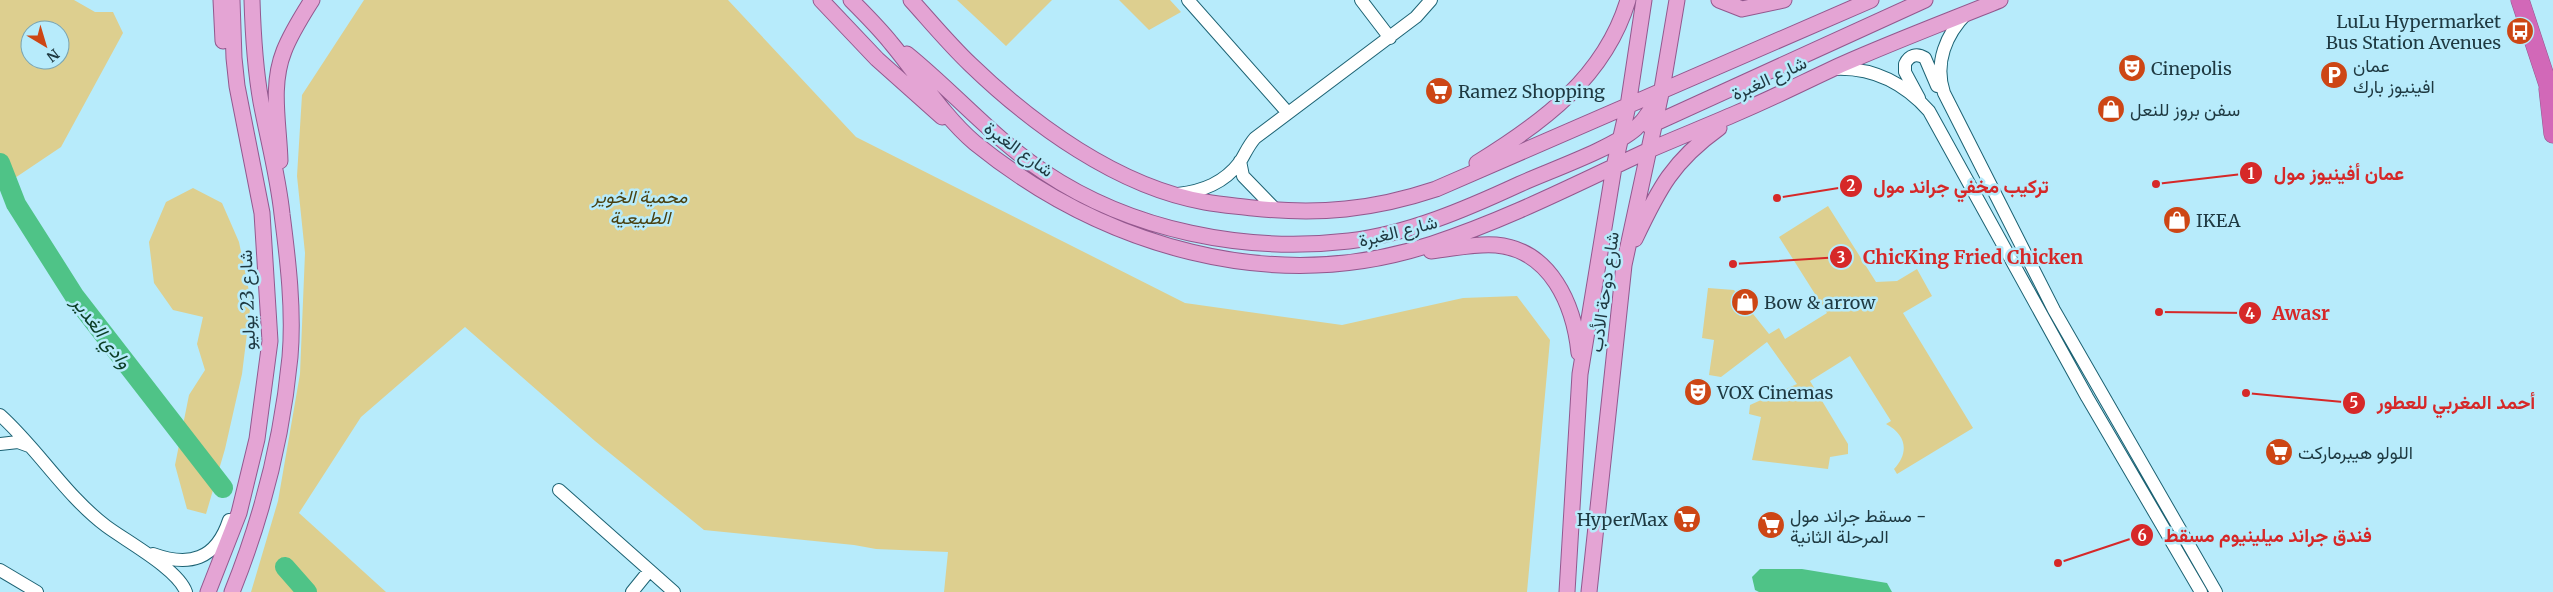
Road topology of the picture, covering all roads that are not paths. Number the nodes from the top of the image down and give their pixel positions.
1 (221, 0) edge
2 (232, 0) edge
3 (252, 0) edge
4 (312, 0) edge
5 (821, 0) edge
6 (851, 0) edge
7 (911, 0) edge
8 (1188, 0) edge
9 (1361, 0) edge
10 (1431, 0) edge
11 (1628, 0) edge
12 (1644, 0) edge
13 (1676, 0) edge
14 (1719, 0) edge
15 (1784, 0) edge
16 (1870, 0) edge
17 (1925, 0) edge
18 (2000, 0) edge
19 (2520, 0) edge
20 (1967, 13) junction
21 (1390, 38) junction
22 (890, 41) junction
23 (1832, 69) junction
24 (238, 86) junction
25 (1662, 89) junction
26 (1944, 93) junction
27 (2550, 93) edge
28 (1920, 101) junction
29 (1628, 106) junction
30 (1740, 112) junction
31 (1288, 114) junction
32 (1670, 115) junction
33 (1654, 122) junction
34 (2553, 134) edge
35 (1621, 138) junction
36 (1678, 138) junction
37 (971, 140) junction
38 (1648, 151) junction
39 (1240, 161) junction
40 (1614, 167) junction
41 (1436, 189) junction
42 (1174, 194) junction
43 (1276, 210) junction
44 (282, 212) junction
45 (1392, 255) junction
46 (1624, 265) junction
47 (1580, 374) junction
48 (0, 416) edge
49 (257, 439) junction
50 (0, 444) edge
51 (31, 446) junction
52 (559, 490) dead end
53 (141, 550) junction
54 (0, 570) edge
55 (649, 571) junction
56 (37, 592) edge
57 (186, 592) edge
58 (208, 592) edge
59 (232, 592) edge
60 (632, 592) edge
61 (674, 592) edge
62 (1567, 592) edge
63 (1589, 592) edge
64 (2201, 592) edge
65 (2216, 592) edge

1 - 24 main road
2 - 24 main road, شارع 23 يوليو
3 - 44 main road
4 - 44 main road
5 - 37 main road
6 - 22 main road, شارع الغبرة
7 - 42 main road, شارع الغبرة
8 - 31 street
9 - 21 street
10 - 21 street
11 - 41 main road
12 - 29 main road, شارع دوحة الأدب
13 - 25 main road, شارع دوحة الأدب
14 - 15 main road
16 - 25 main road, شارع الغبرة
17 - 32 main road
18 - 20 main road, شارع الغبرة
19 - 27 highway
20 - 23 main road, شارع الغبرة
20 - 26 street
21 - 31 street
22 - 35 main road
22 - 37 main road, شارع الغبرة
23 - 28 street
23 - 30 main road, شارع الغبرة
24 - 49 main road, شارع 23 يوليو
25 - 29 main road, شارع الغبرة
25 - 33 main road, شارع دوحة الأدب
25 - 35 main road
26 - 28 street
26 - 65 street
27 - 34 highway
28 - 64 street
29 - 35 main road, شارع دوحة الأدب
29 - 41 main road, شارع الغبرة
30 - 36 main road, شارع الغبرة
30 - 46 main road
31 - 39 street
32 - 33 main road
32 - 36 main road
33 - 38 main road, شارع دوحة الأدب
33 - 40 main road
35 - 40 main road, شارع دوحة الأدب
36 - 38 main road, شارع الغبرة
37 - 45 main road, شارع الغبرة
38 - 40 main road, شارع الغبرة
38 - 46 main road, شارع دوحة الأدب
39 - 42 street
39 - 43 street
40 - 45 main road, شارع الغبرة
40 - 47 main road, شارع دوحة الأدب
41 - 43 main road, شارع الغبرة
42 - 43 main road, شارع الغبرة
44 - 59 main road
45 - 47 main road
46 - 63 main road, شارع دوحة الأدب
47 - 62 main road, شارع دوحة الأدب
48 - 51 street
49 - 53 street
49 - 58 main road, شارع 23 يوليو
50 - 51 street
51 - 53 street
52 - 55 street
53 - 57 street
54 - 56 street
55 - 60 street
55 - 61 street

